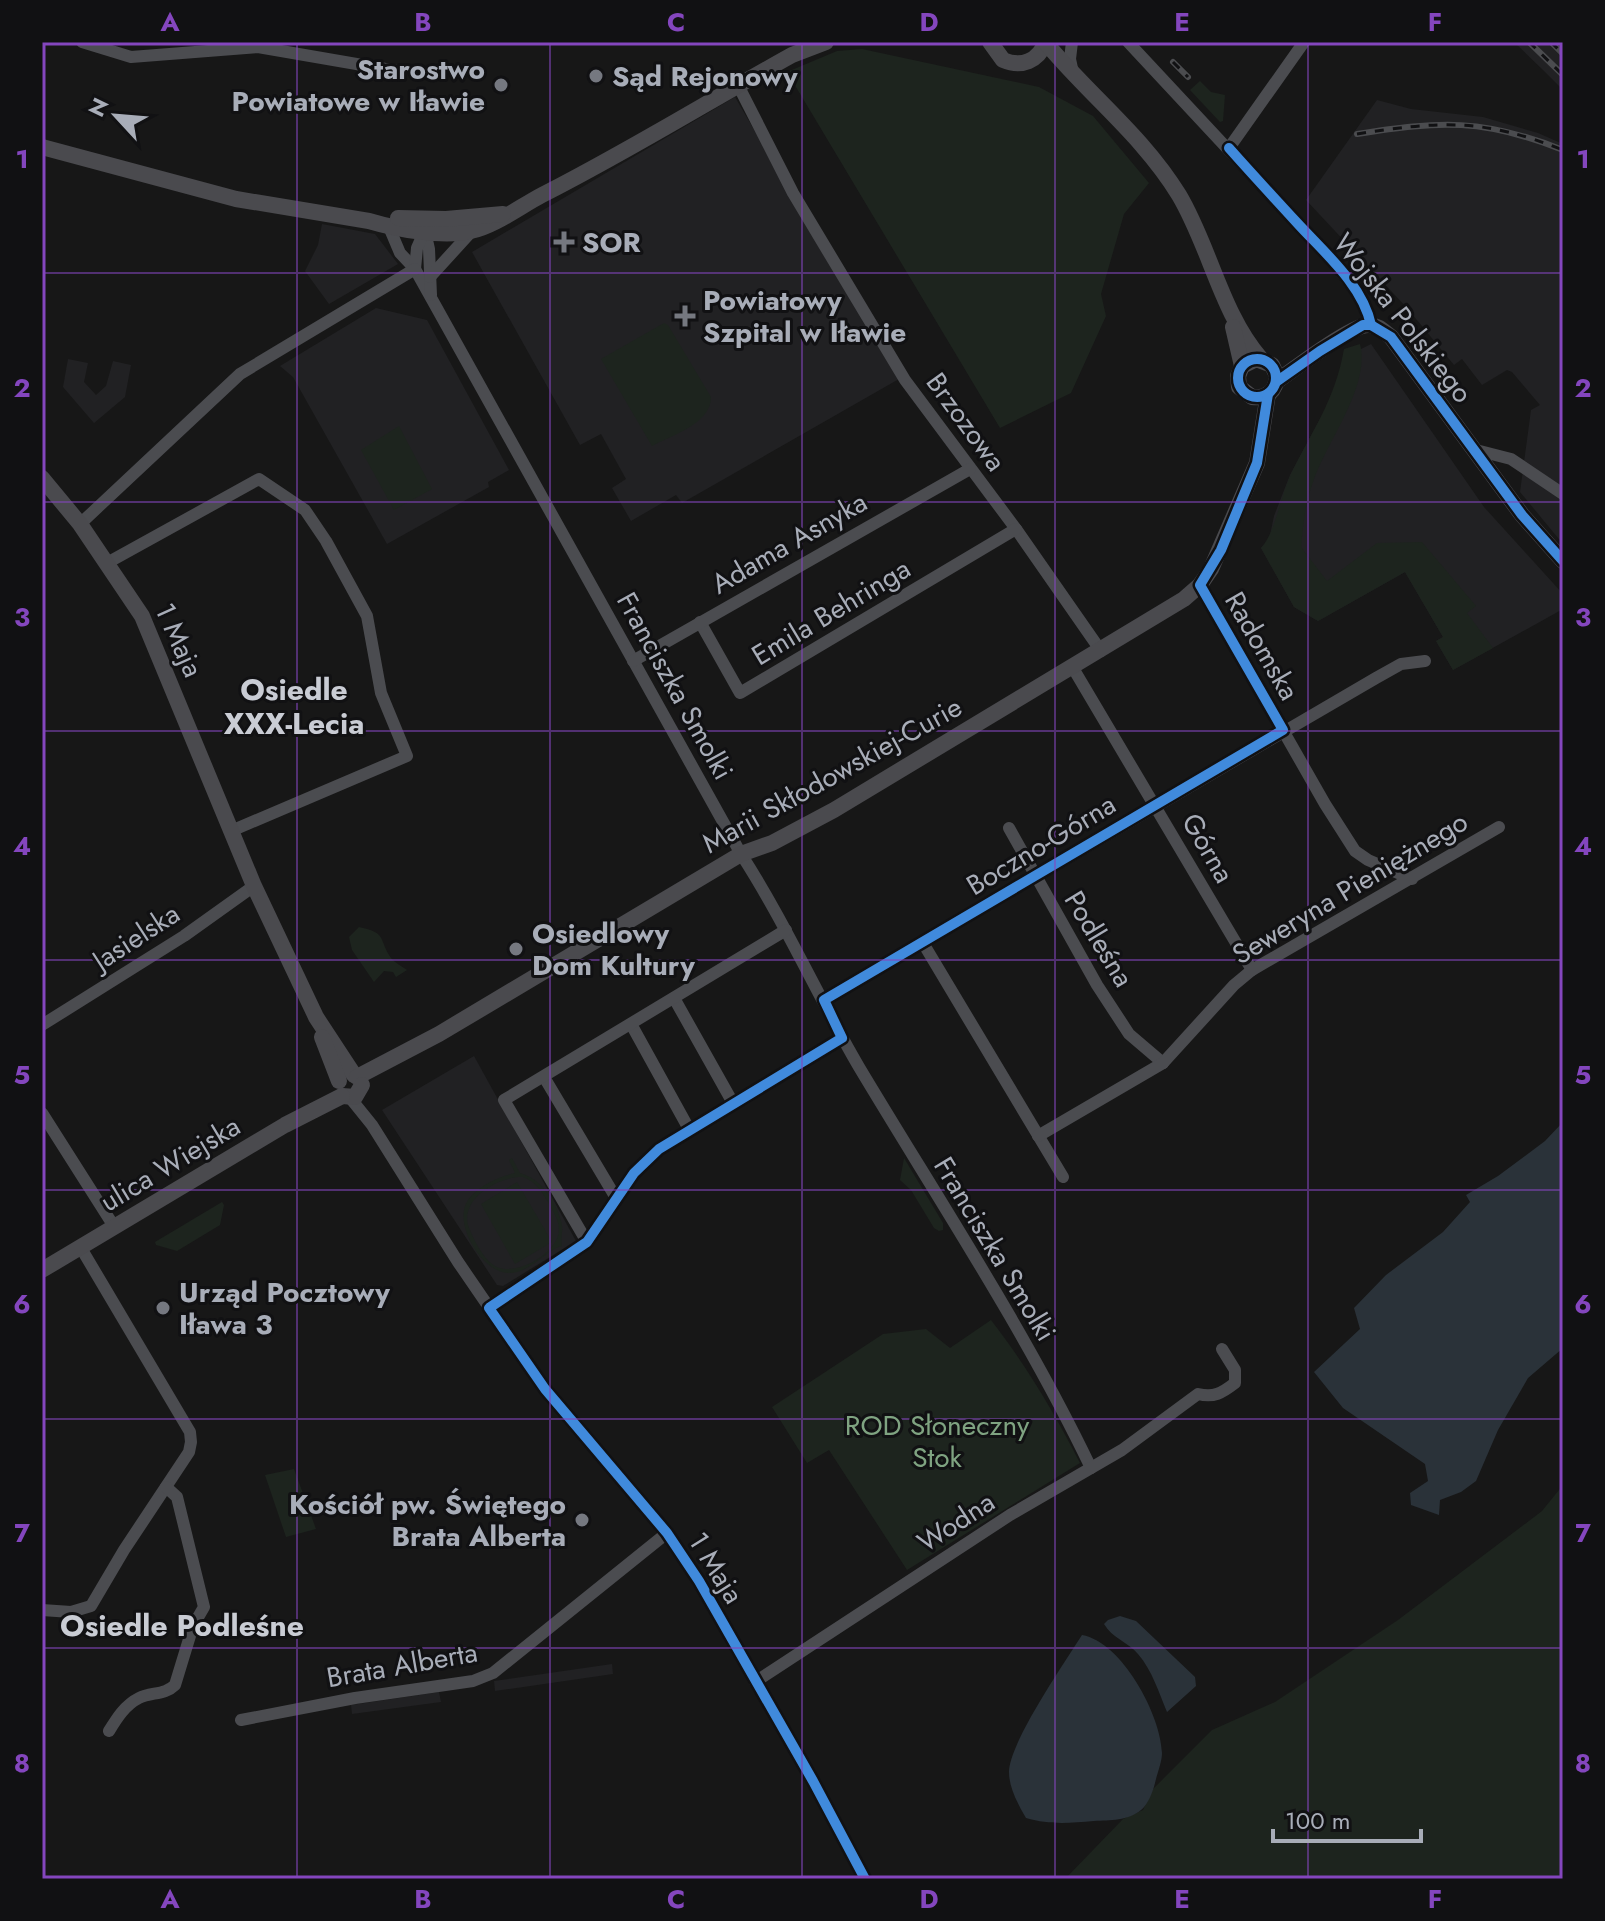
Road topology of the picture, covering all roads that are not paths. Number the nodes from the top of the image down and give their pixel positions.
1 (82, 42) edge
2 (826, 42) edge
3 (1072, 42) edge
4 (1128, 42) edge
5 (1304, 42) edge
6 (1046, 43) edge
7 (987, 44) edge
8 (1036, 58) junction
9 (397, 71) dead end
10 (1074, 77) junction
11 (738, 85) junction
12 (42, 147) edge
13 (1229, 148) junction
14 (507, 213) junction
15 (369, 221) junction
16 (426, 225) junction
17 (389, 227) junction
18 (471, 232) junction
19 (415, 269) junction
20 (430, 277) junction
21 (1225, 298) junction
22 (432, 301) junction
23 (1371, 325) junction
24 (1320, 351) junction
25 (1264, 360) junction
26 (1242, 366) junction
27 (1272, 388) junction
28 (1247, 395) junction
29 (1472, 449) junction
30 (970, 469) junction
31 (42, 478) edge
32 (1245, 492) junction
33 (1563, 494) edge
34 (80, 524) junction
35 (1016, 529) junction
36 (1563, 561) edge
37 (107, 563) junction
38 (1200, 585) junction
39 (700, 622) junction
40 (1101, 651) junction
41 (633, 661) junction
42 (1425, 661) dead end
43 (1073, 668) junction
44 (1283, 730) junction
45 (1155, 805) junction
46 (1499, 827) dead end
47 (1009, 828) dead end
48 (231, 831) junction
49 (741, 854) junction
50 (1034, 877) junction
51 (1412, 879) junction
52 (254, 886) junction
53 (786, 930) junction
54 (923, 943) junction
55 (1252, 970) junction
56 (674, 998) junction
57 (824, 1000) junction
58 (631, 1024) junction
59 (42, 1025) edge
60 (842, 1038) junction
61 (1163, 1063) junction
62 (544, 1077) junction
63 (350, 1086) junction
64 (733, 1103) junction
65 (42, 1113) edge
66 (689, 1129) junction
67 (1038, 1136) junction
68 (1063, 1177) dead end
69 (616, 1198) junction
70 (115, 1228) junction
71 (587, 1242) junction
72 (81, 1248) junction
73 (42, 1270) edge
74 (489, 1308) junction
75 (1222, 1349) dead end
76 (1091, 1468) junction
77 (170, 1482) junction
78 (667, 1533) junction
79 (42, 1610) edge
80 (755, 1682) junction
81 (241, 1720) dead end
82 (109, 1731) dead end
83 (865, 1879) edge

1 - 9 street
2 - 11 street
3 - 10 street
4 - 13 street, Wojska Polskiego
5 - 13 street
6 - 8 street
6 - 10 street
7 - 8 street
8 - 10 street
10 - 21 street
11 - 14 street
11 - 30 street, Brzozowa
12 - 15 street
13 - 23 street, Wojska Polskiego
14 - 16 street
14 - 18 street
15 - 16 street
15 - 17 street
16 - 17 street
16 - 18 street
16 - 19 street
16 - 20 street, Franciszka Smolki
17 - 19 street, Franciszka Smolki
18 - 20 street
19 - 22 street, Franciszka Smolki
19 - 34 street
20 - 22 street, Franciszka Smolki
21 - 25 street
21 - 26 street
22 - 41 street, Franciszka Smolki
23 - 24 street
23 - 29 street, Wojska Polskiego
24 - 25 street
24 - 27 street
25 - 26 street
25 - 27 street
26 - 28 street
27 - 28 street
27 - 32 street, Marii Skłodowskiej-Curie
28 - 32 street, Marii Skłodowskiej-Curie
29 - 33 street
29 - 36 street, Wojska Polskiego
30 - 35 street, Brzozowa
30 - 39 street, Adama Asnyka
31 - 34 street, 1 Maja
32 - 38 street, Marii Skłodowskiej-Curie
34 - 37 street, 1 Maja
35 - 39 street, Emila Behringa
35 - 40 street, Brzozowa
37 - 48 street, 1 Maja
37 - 48 street
38 - 40 street, Marii Skłodowskiej-Curie
38 - 44 street, Radomska
39 - 41 street, Adama Asnyka
40 - 43 street, Marii Skłodowskiej-Curie
41 - 49 street, Franciszka Smolki
42 - 44 street, Boczno-Górna
43 - 45 street, Górna
43 - 49 street, Marii Skłodowskiej-Curie
44 - 45 street, Boczno-Górna
44 - 51 street, Radomska
45 - 50 street, Boczno-Górna
45 - 55 street, Górna
46 - 51 street, Seweryna Pieniężnego
47 - 50 street, Podleśna
48 - 52 street, 1 Maja
49 - 53 street, Franciszka Smolki
49 - 63 street, Marii Skłodowskiej-Curie
50 - 54 street, Boczno-Górna
50 - 61 street, Podleśna
51 - 55 street, Seweryna Pieniężnego
52 - 59 street, Jasielska
52 - 63 street, 1 Maja
53 - 56 street
53 - 57 street, Franciszka Smolki
54 - 57 street, Boczno-Górna
54 - 67 street
55 - 61 street, Seweryna Pieniężnego
56 - 58 street
56 - 64 street
57 - 60 street, Franciszka Smolki
58 - 62 street
58 - 66 street
60 - 64 street
60 - 76 street, Franciszka Smolki
61 - 67 street, Seweryna Pieniężnego
62 - 69 street
62 - 71 street
63 - 70 street, ulica Wiejska
63 - 74 street, 1 Maja
64 - 66 street
65 - 70 street
66 - 69 street
67 - 68 street
69 - 71 street
70 - 72 street, ulica Wiejska
71 - 74 street
72 - 73 street, ulica Wiejska
72 - 77 street
74 - 78 street, 1 Maja
75 - 76 street, Wodna
76 - 80 street, Wodna
77 - 79 street
77 - 82 street
78 - 80 street, 1 Maja
78 - 81 street, Brata Alberta
80 - 83 street, 1 Maja

